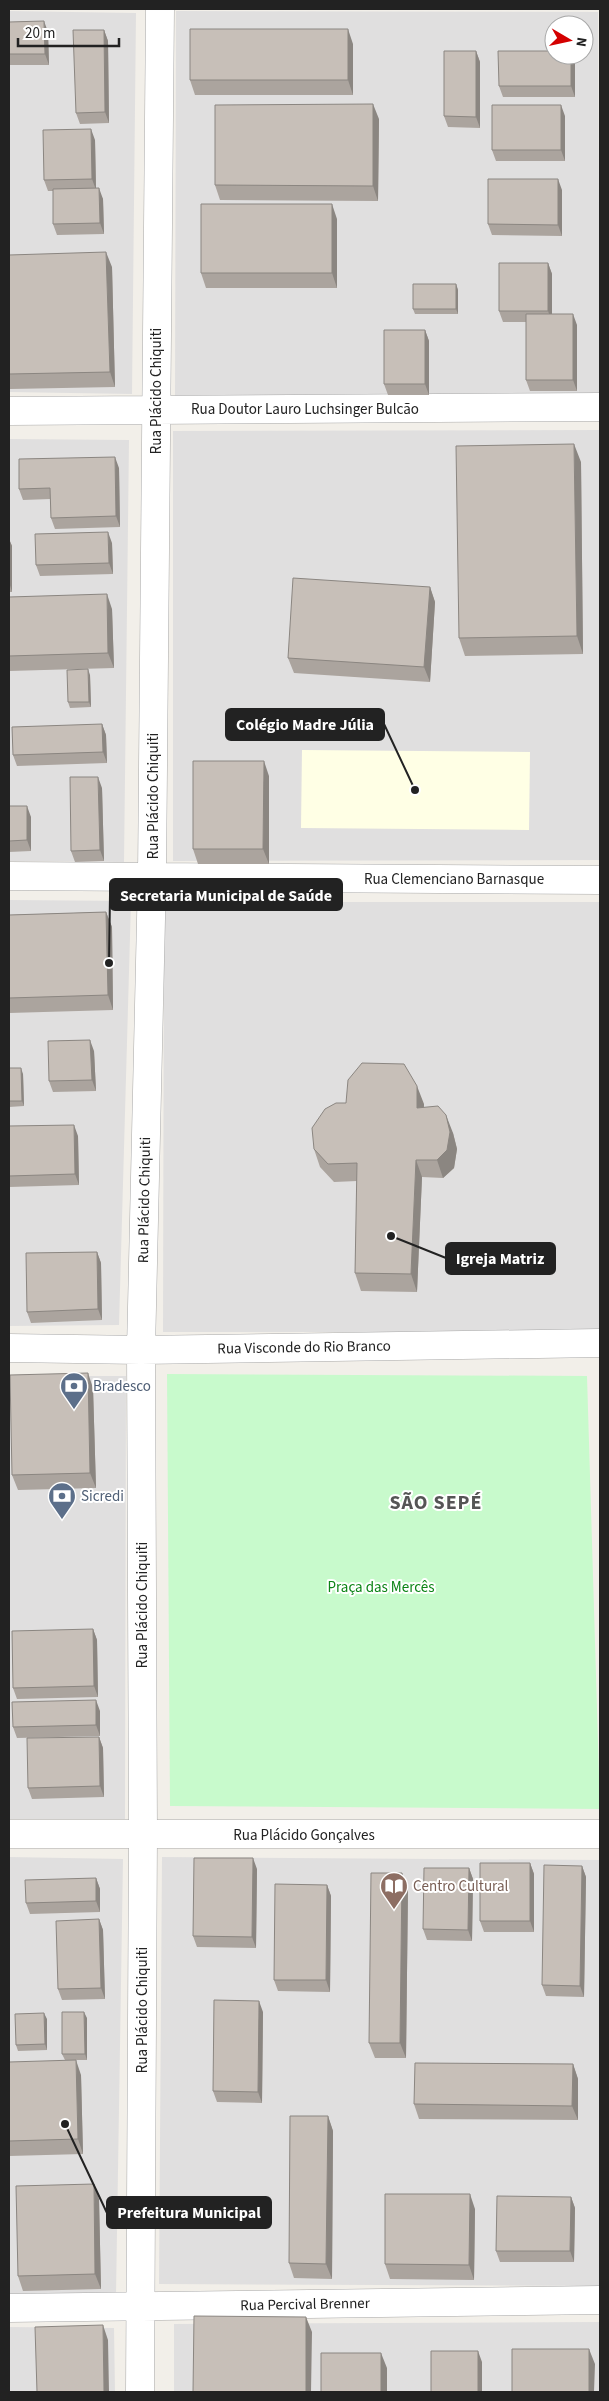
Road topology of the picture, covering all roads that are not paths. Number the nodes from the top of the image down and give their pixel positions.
1 (160, 9) edge
2 (600, 407) edge
3 (156, 410) junction
4 (9, 411) edge
5 (9, 876) edge
6 (152, 876) junction
7 (600, 880) edge
8 (600, 1343) edge
9 (9, 1348) edge
10 (141, 1350) junction
11 (9, 1834) edge
12 (600, 1834) edge
13 (143, 1835) junction
14 (600, 2300) edge
15 (140, 2307) junction
16 (9, 2308) edge
17 (140, 2392) edge

1 - 3 street, Rua Plácido Chiquiti
2 - 3 street, Rua Doutor Lauro Luchsinger Bulcão
3 - 4 street, Rua Doutor Lauro Luchsinger Bulcão
3 - 6 street, Rua Plácido Chiquiti
5 - 6 street, Rua Clemenciano Barnasque
6 - 7 street, Rua Clemenciano Barnasque
6 - 10 street, Rua Plácido Chiquiti
8 - 10 street, Rua Visconde do Rio Branco
9 - 10 street, Rua Visconde do Rio Branco
10 - 13 street, Rua Plácido Chiquiti
11 - 13 street, Rua Plácido Gonçalves
12 - 13 street, Rua Plácido Gonçalves
13 - 15 street, Rua Plácido Chiquiti
14 - 15 street, Rua Percival Brenner
15 - 16 street, Rua Percival Brenner
15 - 17 street, Rua Plácido Chiquiti

